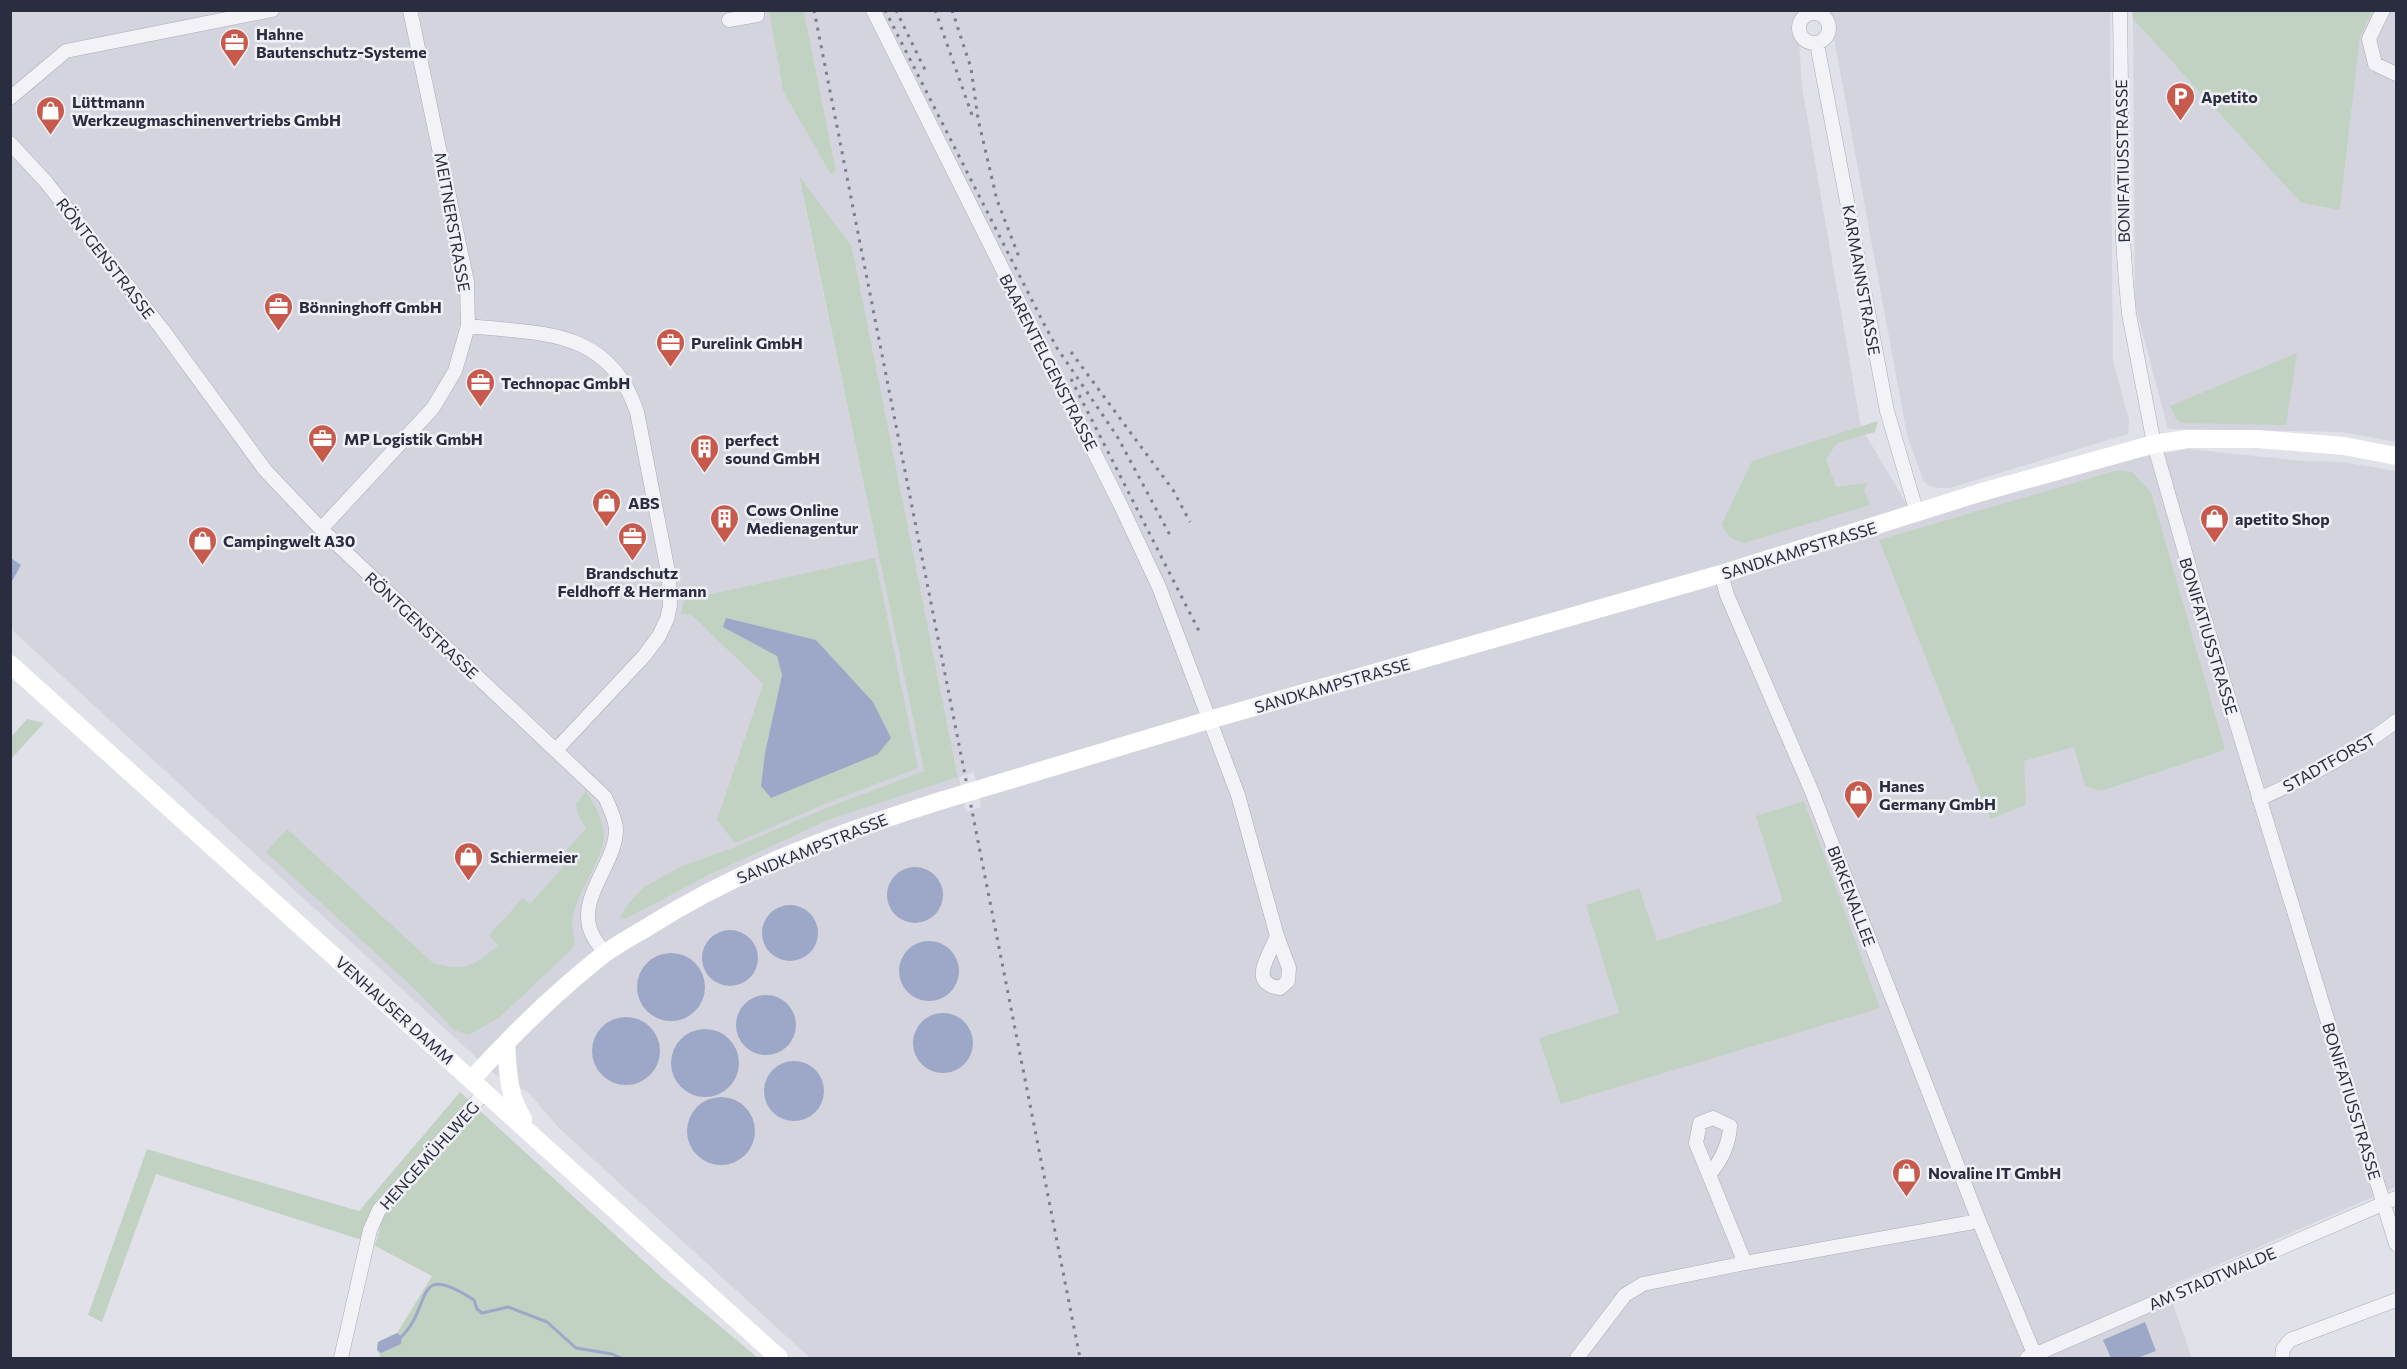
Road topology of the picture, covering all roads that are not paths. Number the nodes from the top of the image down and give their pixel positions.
1 (272, 10) edge
2 (410, 10) edge
3 (757, 10) edge
4 (873, 10) edge
5 (2120, 10) edge
6 (2383, 10) edge
7 (729, 20) dead end
8 (1817, 44) dead end
9 (2397, 74) edge
10 (10, 98) edge
11 (10, 143) edge
12 (468, 326) junction
13 (2154, 444) junction
14 (2397, 456) edge
15 (1917, 513) junction
16 (321, 529) junction
17 (1721, 574) junction
18 (10, 663) edge
19 (1209, 720) junction
20 (2397, 721) edge
21 (556, 750) junction
22 (2259, 799) junction
23 (1277, 936) dead end
24 (605, 954) junction
25 (506, 1043) junction
26 (472, 1079) junction
27 (485, 1092) junction
28 (553, 1153) junction
29 (1709, 1175) dead end
30 (2390, 1201) edge
31 (1979, 1221) junction
32 (2397, 1244) edge
33 (1745, 1263) junction
34 (2397, 1300) edge
35 (2032, 1358) edge
36 (340, 1359) edge
37 (779, 1359) edge
38 (1577, 1359) edge
39 (2282, 1359) edge

1 - 10 street
2 - 12 street, MEITNERSTRASSE
3 - 7 street
4 - 19 street, BAARENTELGENSTRASSE
5 - 13 street, BONIFATIUSSTRASSE
6 - 9 street
8 - 15 street, KARMANNSTRASSE
11 - 16 street, RÖNTGENSTRASSE
12 - 16 street, MEITNERSTRASSE
12 - 21 street
13 - 14 street, SANDKAMPSTRASSE
13 - 15 street, SANDKAMPSTRASSE
13 - 22 street, BONIFATIUSSTRASSE
15 - 17 street, SANDKAMPSTRASSE
16 - 21 street, RÖNTGENSTRASSE
17 - 19 street, SANDKAMPSTRASSE
17 - 31 street, BIRKENALLEE
18 - 26 street, VENHAUSER DAMM
19 - 23 street
19 - 24 street, SANDKAMPSTRASSE, bridge
20 - 22 street, STADTFORST
21 - 24 street, RÖNTGENSTRASSE
22 - 30 street, BONIFATIUSSTRASSE
24 - 25 street, SANDKAMPSTRASSE
25 - 26 street, SANDKAMPSTRASSE
25 - 28 street
26 - 27 street, VENHAUSER DAMM
27 - 28 street, VENHAUSER DAMM
27 - 36 street, HENGEMÜHLWEG
28 - 37 street, VENHAUSER DAMM
29 - 33 street
30 - 32 street, BONIFATIUSSTRASSE
30 - 35 street, AM STADTWALDE
31 - 33 street
31 - 35 street, BIRKENALLEE
33 - 38 street
34 - 39 street

